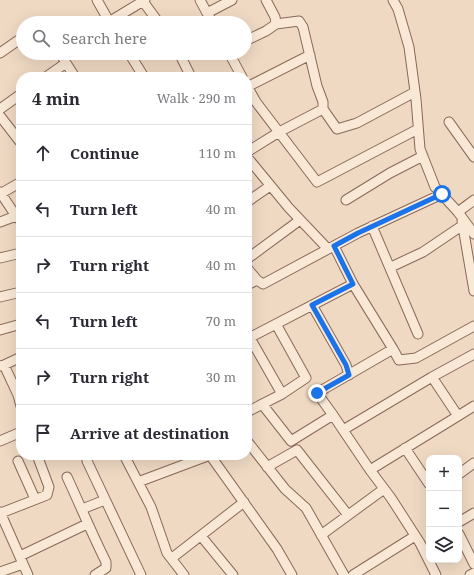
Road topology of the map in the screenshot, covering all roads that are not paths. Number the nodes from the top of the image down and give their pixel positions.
1 (96, 0) edge
2 (143, 0) edge
3 (200, 0) edge
4 (232, 0) edge
5 (266, 0) edge
6 (393, 0) edge
7 (207, 13) junction
8 (104, 16) edge
9 (119, 16) edge
10 (153, 16) edge
11 (209, 16) edge
12 (276, 24) junction
13 (252, 37) edge
14 (16, 42) edge
15 (0, 53) edge
16 (310, 55) junction
17 (64, 60) edge
18 (133, 60) edge
19 (183, 60) edge
20 (233, 60) edge
21 (66, 63) junction
22 (53, 72) edge
23 (72, 72) edge
24 (141, 72) edge
25 (189, 72) edge
26 (239, 72) edge
27 (252, 84) edge
28 (415, 92) junction
29 (252, 95) edge
30 (16, 98) edge
31 (0, 109) edge
32 (323, 109) junction
33 (0, 116) edge
34 (449, 122) dead end
35 (418, 129) junction
36 (279, 132) junction
37 (16, 137) edge
38 (252, 149) edge
39 (423, 156) junction
40 (474, 157) edge
41 (252, 163) edge
42 (16, 185) edge
43 (270, 186) junction
44 (0, 194) edge
45 (442, 194) junction
46 (252, 199) edge
47 (346, 200) dead end
48 (474, 200) edge
49 (460, 214) junction
50 (16, 215) edge
51 (16, 218) edge
52 (300, 220) junction
53 (0, 222) edge
54 (372, 226) junction
55 (463, 226) junction
56 (474, 234) edge
57 (331, 248) junction
58 (16, 254) edge
59 (252, 255) edge
60 (0, 258) edge
61 (391, 267) junction
62 (252, 274) edge
63 (257, 280) junction
64 (252, 282) edge
65 (353, 284) junction
66 (474, 291) edge
67 (16, 293) edge
68 (0, 298) edge
69 (312, 305) junction
70 (276, 324) junction
71 (16, 325) edge
72 (474, 326) edge
73 (0, 330) edge
74 (418, 334) dead end
75 (252, 336) edge
76 (252, 345) edge
77 (393, 349) junction
78 (474, 354) edge
79 (16, 359) edge
80 (2, 365) edge
81 (349, 375) junction
82 (432, 377) junction
83 (16, 388) edge
84 (282, 394) junction
85 (262, 404) junction
86 (474, 406) edge
87 (252, 409) edge
88 (333, 415) junction
89 (458, 416) junction
90 (343, 430) junction
91 (16, 434) edge
92 (0, 441) edge
93 (291, 441) junction
94 (252, 448) edge
95 (405, 448) junction
96 (297, 450) junction
97 (39, 460) edge
98 (127, 460) edge
99 (197, 460) edge
100 (214, 460) edge
101 (18, 461) dead end
102 (87, 461) dead end
103 (474, 463) edge
104 (267, 467) junction
105 (370, 470) junction
106 (462, 472) edge
107 (67, 477) dead end
108 (426, 480) edge
109 (138, 482) junction
110 (384, 489) junction
111 (36, 499) junction
112 (105, 500) junction
113 (244, 502) junction
114 (82, 509) junction
115 (0, 512) edge
116 (474, 513) edge
117 (348, 515) junction
118 (462, 520) edge
119 (87, 524) junction
120 (10, 534) junction
121 (321, 534) junction
122 (201, 536) junction
123 (0, 537) edge
124 (426, 539) edge
125 (418, 540) junction
126 (462, 540) edge
127 (172, 558) junction
128 (22, 560) junction
129 (474, 564) edge
130 (5, 573) edge
131 (474, 573) edge
132 (433, 574) edge
133 (28, 575) edge
134 (95, 575) edge
135 (141, 575) edge
136 (184, 575) edge
137 (233, 575) edge
138 (292, 575) edge
139 (344, 575) edge
140 (353, 575) edge
141 (470, 575) edge

1 - 8 street
2 - 9 street
2 - 10 street
3 - 7 street
4 - 7 street
5 - 12 street
6 - 28 street
7 - 11 street
12 - 13 street
12 - 16 street
14 - 15 street
16 - 27 street
16 - 32 street
17 - 21 street
18 - 24 street
19 - 25 street
20 - 26 street
21 - 22 street
21 - 23 street
28 - 32 street
28 - 35 street
29 - 36 street
30 - 31 street
32 - 36 street
33 - 37 street
34 - 40 street
35 - 36 street
35 - 39 street
36 - 38 street
39 - 45 street
39 - 47 street
41 - 43 street
42 - 44 street
43 - 46 street
43 - 52 street
44 - 50 street
45 - 49 street
45 - 54 street
48 - 49 street
49 - 55 street
49 - 56 street
51 - 53 street
52 - 57 street
52 - 59 street
54 - 57 street
54 - 61 street
55 - 61 street
55 - 66 street
57 - 63 street
57 - 65 street
58 - 60 street
61 - 74 street
62 - 63 street
63 - 64 street
65 - 69 street
65 - 77 street
67 - 68 street
69 - 70 street
69 - 81 street
70 - 75 street
70 - 84 street
71 - 73 street
72 - 77 street
76 - 84 street
77 - 81 street
78 - 82 street
79 - 80 street
80 - 83 street
81 - 88 street
82 - 89 street
82 - 90 street
84 - 85 street
85 - 87 street
85 - 93 street
86 - 89 street
88 - 90 street
88 - 93 street
89 - 95 street
90 - 105 street
91 - 92 street
93 - 96 street
94 - 104 street
95 - 105 street
95 - 108 street
96 - 104 street
96 - 117 street
97 - 111 street
98 - 109 street
99 - 109 street
100 - 113 street
101 - 111 street
102 - 112 street
103 - 106 street
104 - 121 street
105 - 110 street
107 - 114 street
109 - 127 street
110 - 117 street
110 - 125 street
111 - 115 street
112 - 114 street
112 - 135 street
113 - 122 street
113 - 138 street
114 - 119 street
115 - 120 street
116 - 118 street
117 - 121 street
119 - 128 street
119 - 134 street
120 - 123 street
120 - 128 street
121 - 139 street
122 - 127 street
122 - 137 street
124 - 125 street
125 - 132 street
125 - 140 street
126 - 129 street
127 - 136 street
128 - 130 street
128 - 133 street
131 - 141 street

